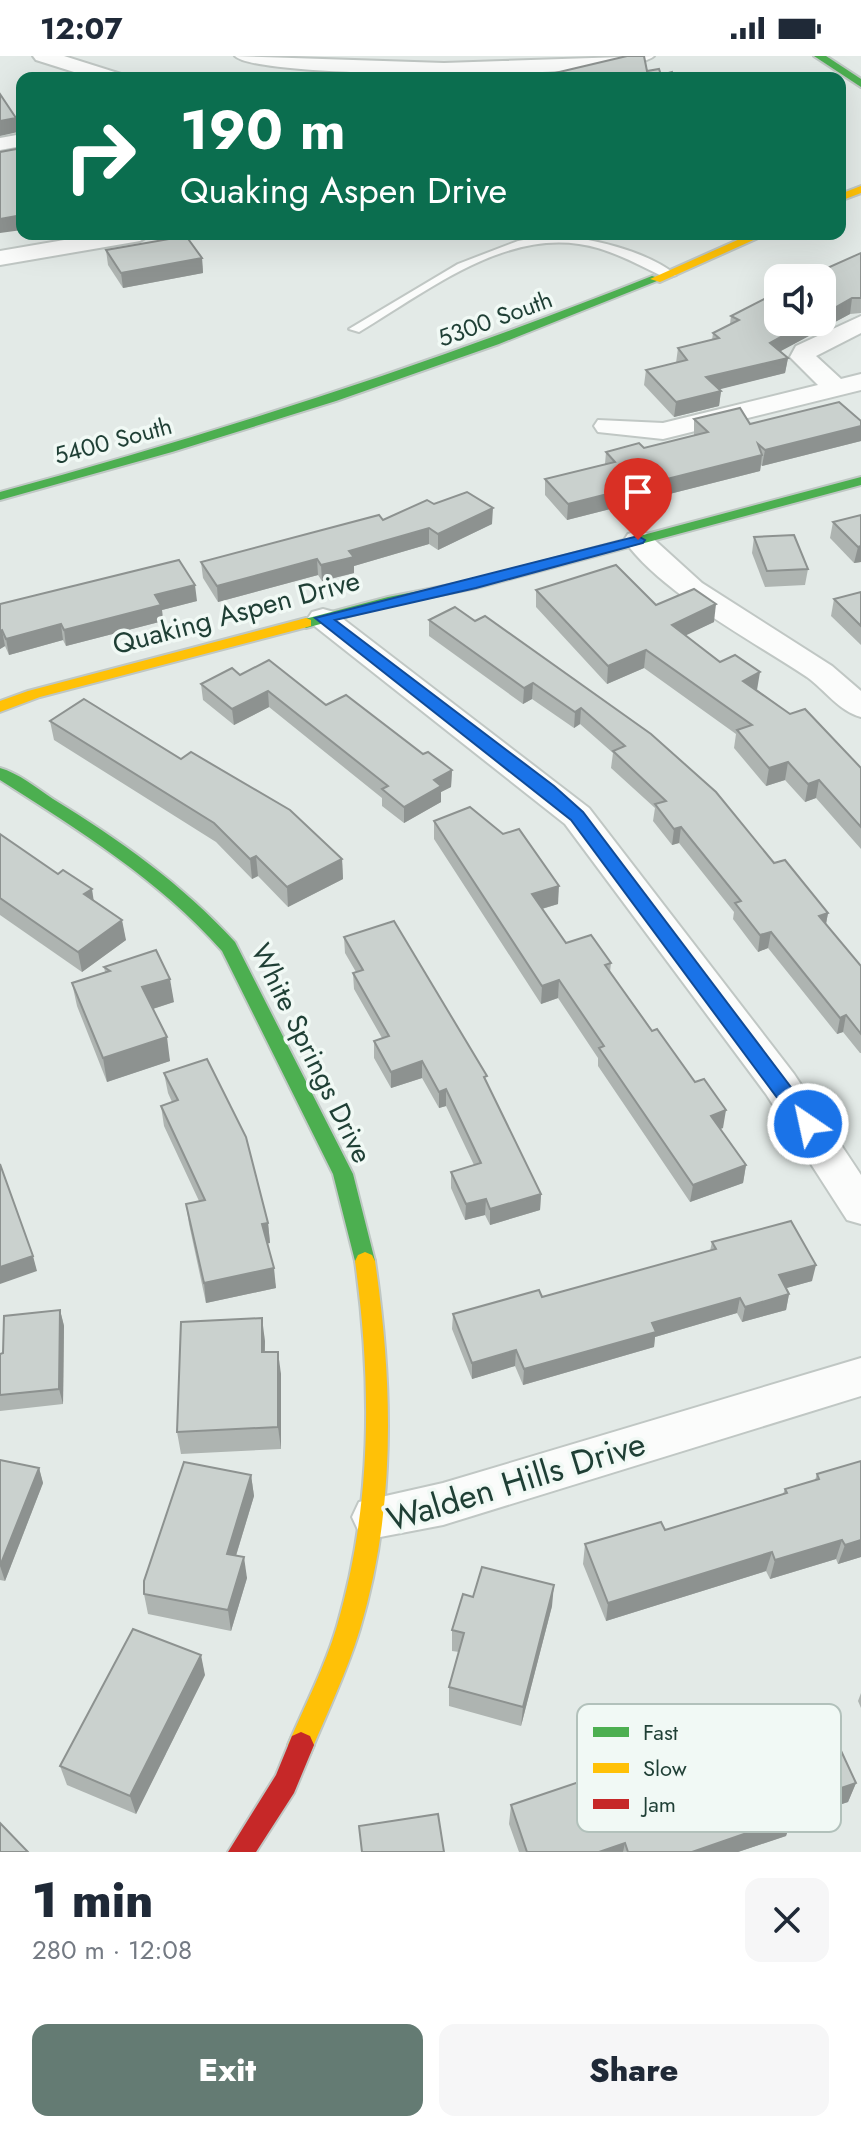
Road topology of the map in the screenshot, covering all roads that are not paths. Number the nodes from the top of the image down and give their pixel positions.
1 (43, 56) edge
2 (245, 56) edge
3 (254, 56) edge
4 (644, 56) edge
5 (819, 56) edge
6 (580, 59) edge
7 (338, 60) edge
8 (531, 66) edge
9 (852, 70) edge
10 (95, 72) edge
11 (861, 84) edge
12 (105, 240) edge
13 (748, 240) edge
14 (0, 258) edge
15 (670, 275) junction
16 (861, 323) edge
17 (355, 329) dead end
18 (848, 385) edge
19 (607, 426) dead end
20 (239, 431) joint
21 (861, 481) edge
22 (0, 496) edge
23 (638, 540) junction
24 (323, 618) junction
25 (0, 707) edge
26 (861, 707) edge
27 (0, 773) edge
28 (861, 1208) edge
29 (861, 1377) edge
30 (375, 1517) junction
31 (241, 1852) edge

1 - 10 street
2 - 3 street
3 - 7 street
4 - 6 street
5 - 9 street
6 - 8 street
7 - 8 street
9 - 11 street
12 - 14 street
13 - 15 street, 5300 South
15 - 17 lane
15 - 20 street, 5300 South
16 - 18 street
18 - 19 street
20 - 22 street, 5400 South
21 - 23 street, Quaking Aspen Drive
23 - 24 street, Quaking Aspen Drive
23 - 26 street
24 - 25 street, Quaking Aspen Drive
24 - 28 street
27 - 30 street, White Springs Drive
29 - 30 street, Walden Hills Drive
30 - 31 street, Walden Hills Drive

